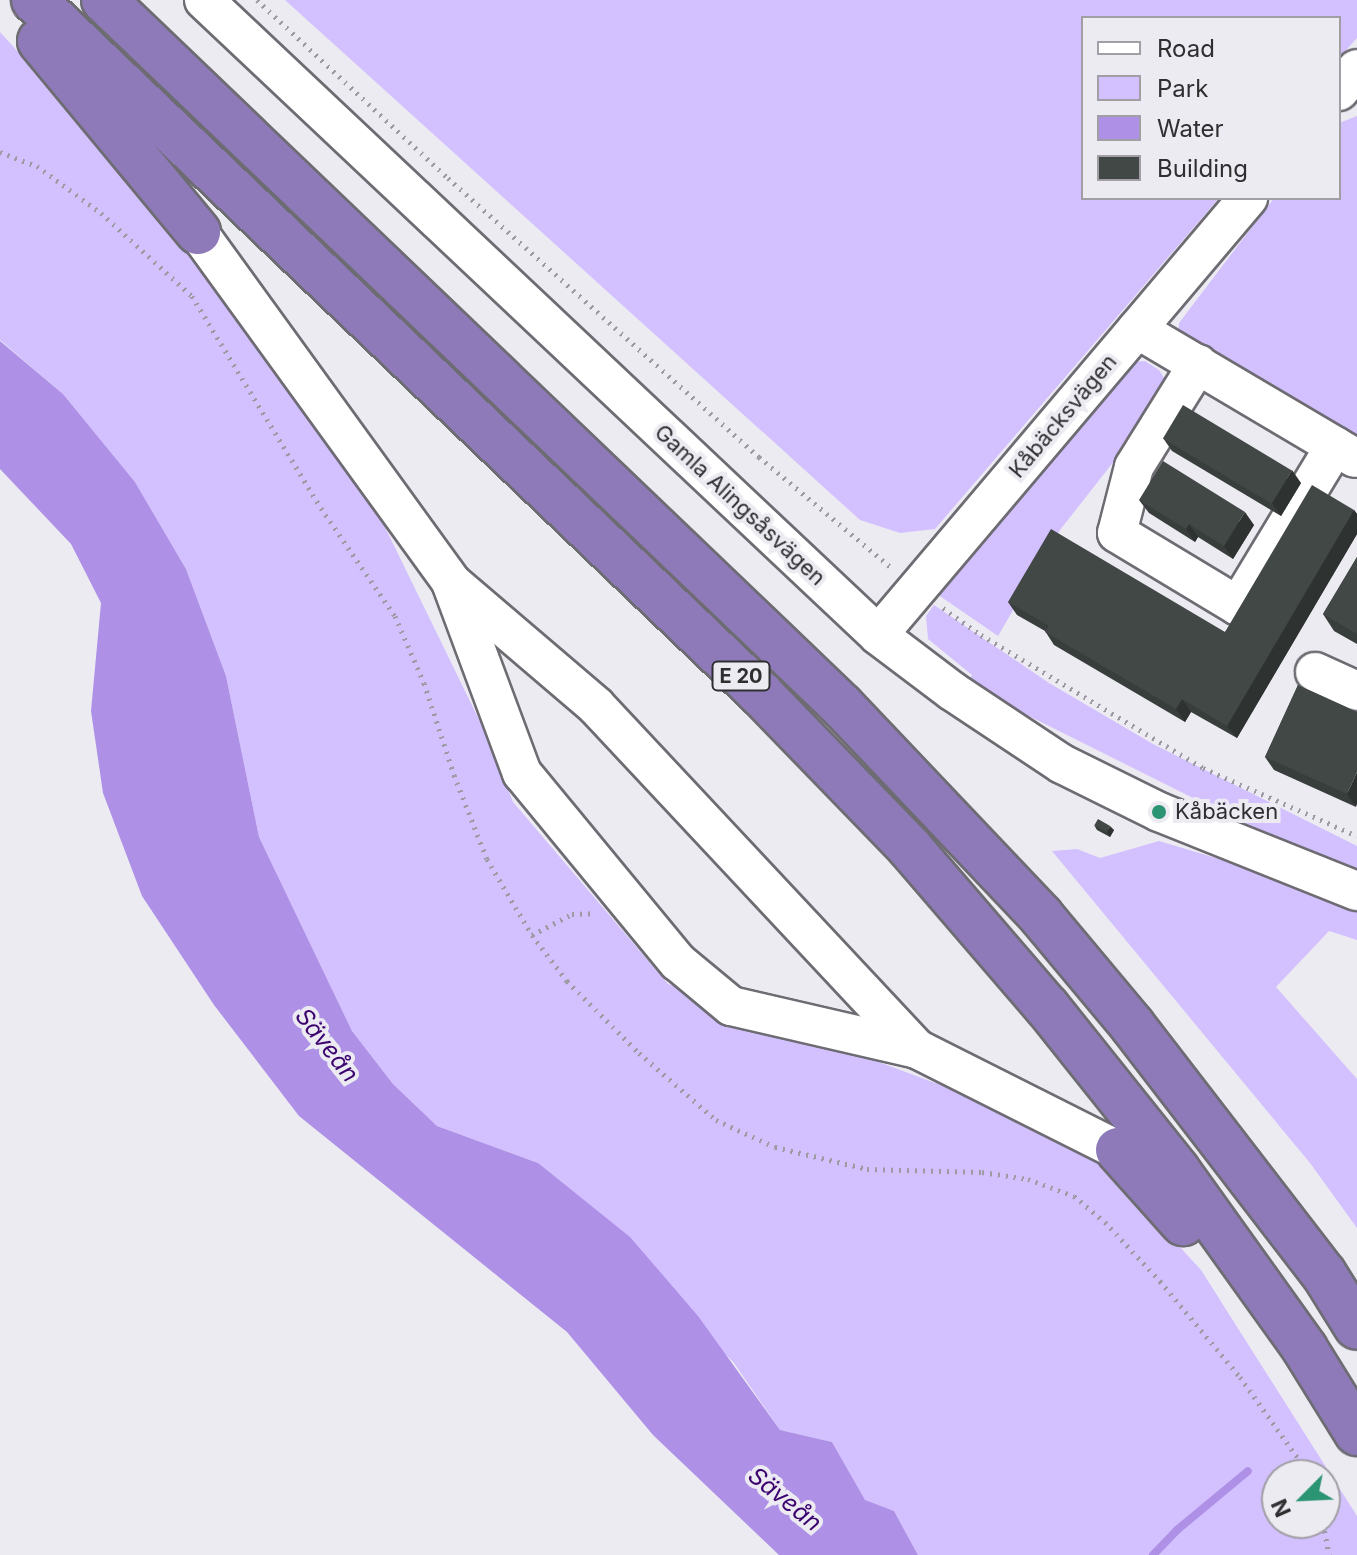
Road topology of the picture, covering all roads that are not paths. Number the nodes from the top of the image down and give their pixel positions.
1 (5, 0) edge
2 (34, 0) edge
3 (104, 0) edge
4 (204, 0) edge
5 (1357, 69) edge
6 (1341, 89) edge
7 (1246, 200) edge
8 (198, 232) joint
9 (1137, 329) junction
10 (1198, 364) junction
11 (1346, 453) edge
12 (451, 582) junction
13 (878, 635) junction
14 (1315, 672) dead end
15 (1357, 691) edge
16 (1357, 891) edge
17 (917, 1049) junction
18 (1118, 1150) joint
19 (1357, 1327) edge
20 (1357, 1433) edge
21 (1357, 1450) edge

1 - 8 highway
2 - 20 highway, E 20
3 - 19 highway, E 20
4 - 13 street, Gamla Alingsåsvägen
5 - 6 street
7 - 9 street, Kåbäcksvägen
8 - 12 street
9 - 10 street
9 - 13 street, Kåbäcksvägen
10 - 11 street
10 - 11 street
12 - 17 street
12 - 17 street
13 - 16 street, Gamla Alingsåsvägen
14 - 15 street
17 - 18 street
18 - 21 highway

